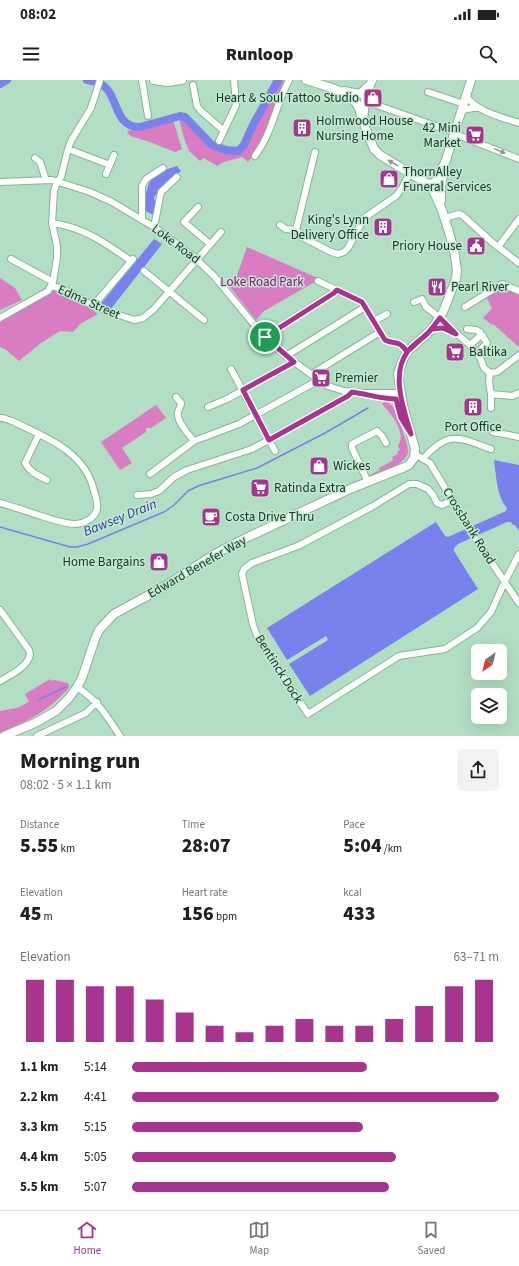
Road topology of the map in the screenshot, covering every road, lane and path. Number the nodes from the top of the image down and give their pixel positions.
1 (99, 80) edge
2 (142, 80) edge
3 (179, 80) edge
4 (234, 80) edge
5 (289, 80) edge
6 (306, 80) edge
7 (471, 80) edge
8 (157, 81) edge
9 (372, 81) edge
10 (193, 85) dead end
11 (333, 89) junction
12 (428, 92) dead end
13 (440, 96) junction
14 (365, 99) junction
15 (437, 102) dead end
16 (464, 103) junction
17 (479, 108) junction
18 (148, 116) dead end
19 (363, 122) junction
20 (519, 124) edge
21 (224, 130) junction
22 (455, 131) junction
23 (219, 141) dead end
24 (68, 149) junction
25 (315, 152) dead end
26 (114, 155) dead end
27 (255, 156) dead end
28 (35, 158) dead end
29 (519, 159) edge
30 (446, 160) junction
31 (110, 165) junction
32 (163, 168) dead end
33 (410, 173) junction
34 (106, 174) dead end
35 (177, 177) dead end
36 (46, 180) junction
37 (0, 182) edge
38 (57, 182) junction
39 (426, 183) junction
40 (198, 207) dead end
41 (443, 214) junction
42 (142, 220) junction
43 (52, 223) junction
44 (518, 223) edge
45 (280, 225) dead end
46 (154, 227) junction
47 (296, 230) junction
48 (221, 232) dead end
49 (210, 244) junction
50 (498, 247) junction
51 (10, 259) dead end
52 (197, 259) junction
53 (519, 263) edge
54 (144, 271) dead end
55 (318, 281) dead end
56 (52, 284) junction
57 (337, 290) junction
58 (169, 291) junction
59 (519, 292) edge
60 (414, 302) dead end
61 (93, 306) junction
62 (366, 307) junction
63 (465, 307) dead end
64 (387, 314) dead end
65 (0, 318) edge
66 (440, 318) junction
67 (204, 320) dead end
68 (374, 321) junction
69 (467, 328) dead end
70 (432, 329) junction
71 (380, 332) junction
72 (456, 334) junction
73 (482, 335) junction
74 (265, 337) junction
75 (470, 345) junction
76 (482, 348) dead end
77 (407, 352) junction
78 (519, 355) edge
79 (286, 356) junction
80 (294, 362) junction
81 (231, 369) dead end
82 (490, 373) junction
83 (312, 375) junction
84 (319, 380) junction
85 (243, 390) junction
86 (352, 392) junction
87 (519, 393) edge
88 (491, 394) junction
89 (398, 396) junction
90 (176, 398) dead end
91 (208, 407) dead end
92 (491, 408) dead end
93 (256, 415) junction
94 (0, 418) edge
95 (187, 429) dead end
96 (493, 432) dead end
97 (39, 434) junction
98 (519, 437) edge
99 (269, 440) junction
100 (195, 441) junction
101 (386, 443) dead end
102 (490, 449) dead end
103 (275, 451) dead end
104 (415, 454) junction
105 (423, 459) junction
106 (150, 474) dead end
107 (47, 480) dead end
108 (368, 482) junction
109 (141, 497) dead end
110 (453, 500) junction
111 (0, 503) edge
112 (519, 554) edge
113 (505, 582) junction
114 (519, 603) edge
115 (0, 610) edge
116 (0, 681) edge
117 (77, 687) junction
118 (96, 702) junction
119 (4, 736) edge
120 (37, 736) edge
121 (120, 736) edge

1 - 24 street
2 - 18 street
3 - 8 main road
4 - 21 street
5 - 27 street
6 - 11 main road
7 - 16 main road
9 - 11 main road
9 - 14 main road
10 - 21 street
11 - 19 main road
12 - 13 street
13 - 15 street
13 - 16 street
14 - 19 main road
14 - 22 street
16 - 17 street
16 - 17 street
16 - 22 main road
17 - 20 street
33 -> 19 main road
21 - 23 street
22 -> 29 street
22 - 30 main road
24 - 31 street
24 - 38 street
25 - 47 street
26 - 31 street
28 - 36 street
30 - 39 main road
30 - 41 main road
31 - 34 street
32 - 42 street
33 - 39 main road
33 - 47 street
35 - 46 street
36 - 37 street, Loke Road
36 - 38 street, Loke Road
38 - 42 street, Loke Road
38 - 43 street
39 - 41 main road
40 - 49 street
41 - 50 street
41 - 66 main road
42 - 46 street, Loke Road
43 - 56 street
43 - 61 street
44 - 50 street
45 - 47 street
46 - 52 street, Loke Road
48 - 49 street, Edma Street
49 - 52 street, Edma Street
50 - 53 street
51 - 56 street, Edma Street
52 - 58 street, Edma Street
52 - 74 street, Loke Road
54 - 58 street
55 - 57 street
56 - 61 street, Edma Street
56 - 65 street
57 - 62 street
57 - 74 street
58 - 61 street, Edma Street
58 - 67 street
59 - 63 street
60 - 66 street
62 - 68 street
62 - 79 street
64 - 68 street
66 - 70 main road
66 - 72 street
68 - 71 street
69 - 73 street
70 - 72 street
70 - 77 main road
71 - 77 street
71 - 83 street
72 - 75 street
73 - 75 street
73 - 76 street
74 - 79 street, Loke Road
75 - 82 street
77 - 89 main road
78 - 82 street
79 - 80 street, Loke Road
80 - 83 street, Loke Road
80 - 85 street
81 - 85 street
82 - 88 street
83 - 84 street, Loke Road
84 - 86 street, Loke Road
84 - 93 street
85 - 91 street
85 - 93 street
86 - 89 street, Loke Road
86 - 99 street
87 - 88 street
88 - 92 street
89 - 104 main road
90 - 100 street
93 - 99 street
93 - 100 street
94 - 97 street
95 - 100 street
96 - 98 street
97 - 107 street
97 - 111 street
99 - 103 street
99 - 109 street
100 - 106 street
101 - 108 street
102 - 105 street
104 - 105 street, Crossbank Road
104 - 108 main road, Edward Benefer Way
105 - 110 street, Crossbank Road
108 - 117 main road, Edward Benefer Way
110 - 113 street, Crossbank Road
110 - 113 street, Bentinck Dock
112 - 113 street
113 - 114 street, Crossbank Road
115 - 116 street
117 - 118 street
117 - 119 main road, Edward Benefer Way
118 - 120 street
118 - 121 street

